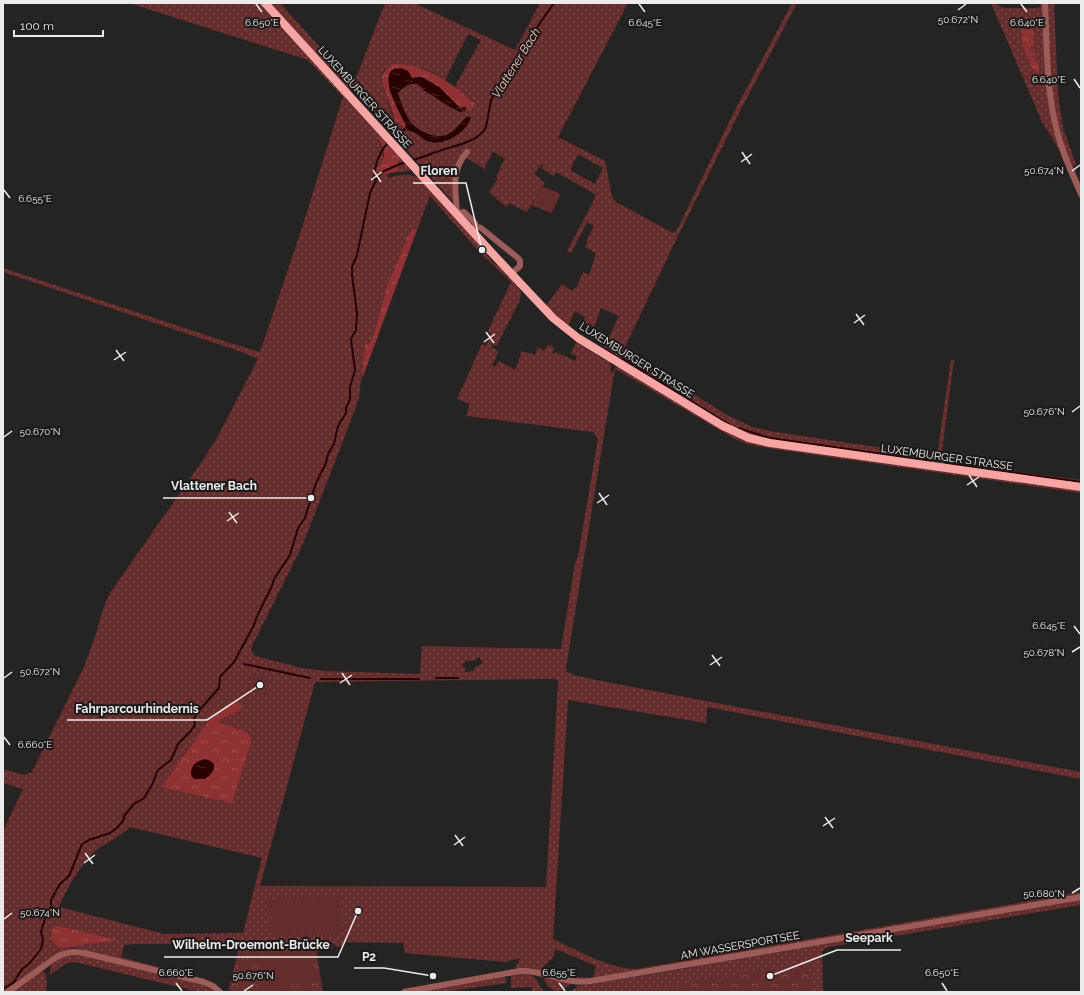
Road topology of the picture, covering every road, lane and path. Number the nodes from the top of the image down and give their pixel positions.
1 (265, 3) edge
2 (1045, 3) edge
3 (467, 152) dead end
4 (1081, 194) edge
5 (457, 214) junction
6 (474, 230) junction
7 (511, 274) junction
8 (1081, 487) edge
9 (1081, 896) edge
10 (8, 992) edge
11 (220, 992) edge
12 (404, 992) edge

1 - 5 main road, LUXEMBURGER STRASSE
2 - 4 street
3 - 5 street
5 - 6 main road, LUXEMBURGER STRASSE
6 - 7 main road, LUXEMBURGER STRASSE
6 - 7 street
7 - 8 main road, LUXEMBURGER STRASSE
9 - 12 street, AM WASSERSPORTSEE
10 - 11 street

